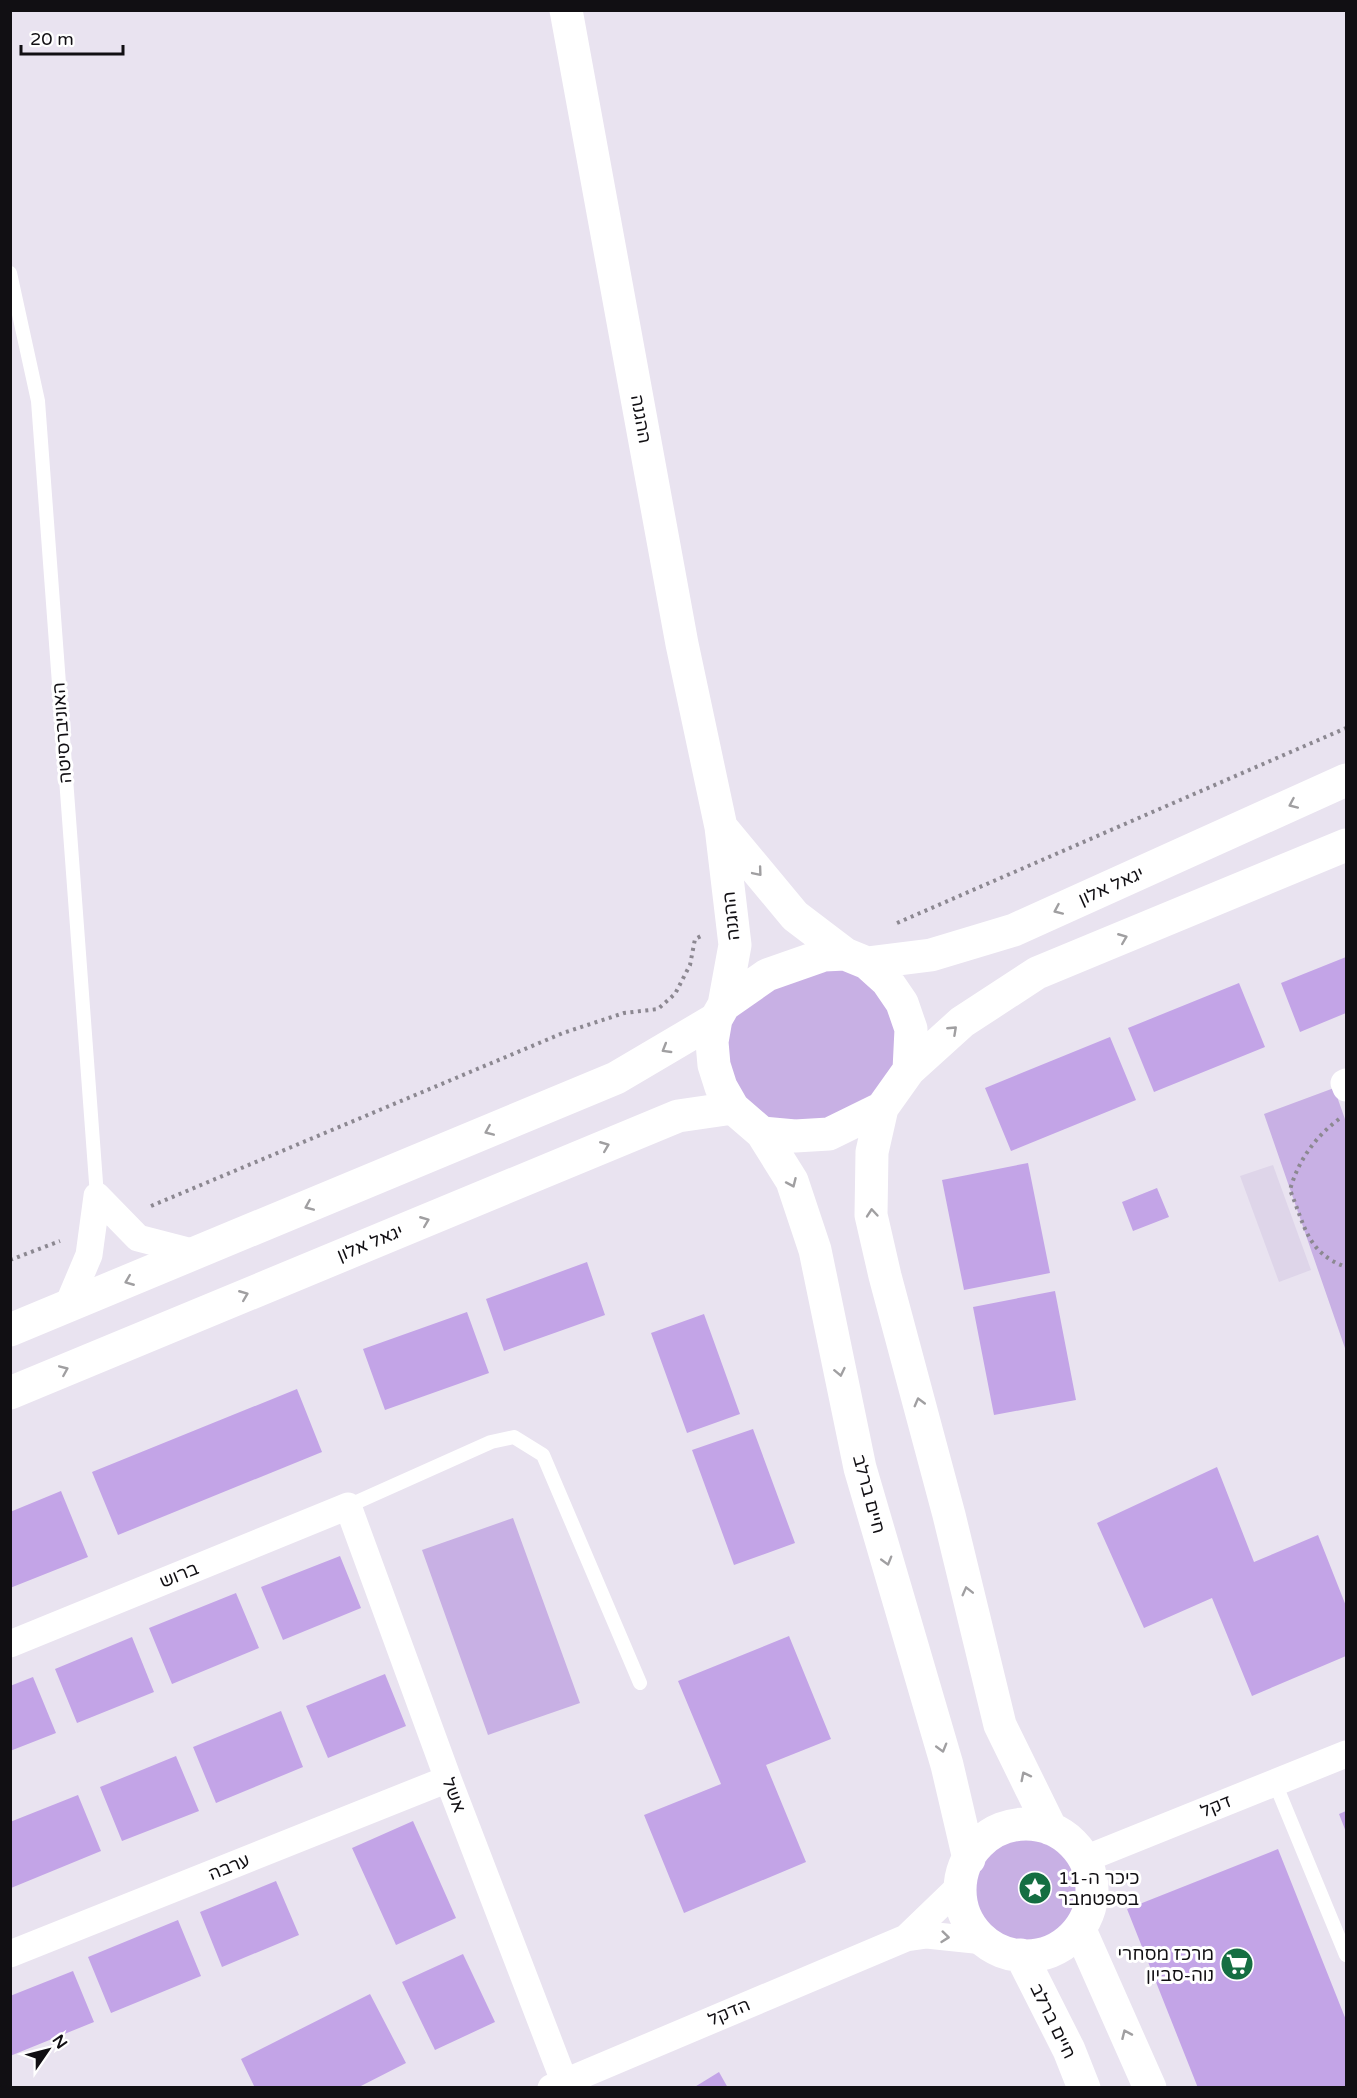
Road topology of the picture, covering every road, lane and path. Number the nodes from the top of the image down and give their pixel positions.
1 (566, 10) edge
2 (10, 273) edge
3 (1347, 728) edge
4 (1347, 780) edge
5 (721, 827) junction
6 (1347, 845) edge
7 (893, 924) dead end
8 (695, 939) dead end
9 (856, 959) junction
10 (720, 1012) junction
11 (909, 1070) junction
12 (733, 1108) junction
13 (882, 1108) junction
14 (1344, 1115) dead end
15 (762, 1133) junction
16 (97, 1196) junction
17 (149, 1207) dead end
18 (92, 1235) junction
19 (196, 1253) junction
20 (10, 1260) edge
21 (1347, 1267) edge
22 (67, 1307) junction
23 (10, 1330) edge
24 (10, 1393) edge
25 (348, 1506) junction
26 (10, 1644) edge
27 (640, 1683) dead end
28 (1347, 1754) edge
29 (448, 1779) junction
30 (1275, 1783) junction
31 (1051, 1828) junction
32 (1085, 1859) junction
33 (964, 1872) junction
34 (1080, 1930) junction
35 (906, 1938) junction
36 (984, 1941) junction
37 (10, 1954) edge
38 (1021, 1955) junction
39 (1347, 1956) edge
40 (558, 2084) edge
41 (1083, 2088) edge
42 (1150, 2088) edge

1 - 5 street, ההגנה
2 - 16 lane, האוניברסיטה
3 - 7 path
4 -> 9 street, יגאל אלון
5 -> 9 street, ההגנה
5 - 10 street, ההגנה
11 -> 6 street
8 - 17 path
9 - 10 street
9 - 11 street
10 - 12 street
10 -> 19 street
11 - 13 street
12 - 15 street
24 -> 12 street, יגאל אלון
13 - 15 street
31 -> 13 street
14 - 21 path
15 -> 33 street, חיים ברלב
16 - 18 street, האוניברסיטה
16 - 19 street
18 - 20 path
18 - 22 street, האוניברסיטה
19 -> 22 street
22 - 23 street
25 - 26 street, ברוש
25 - 27 lane
25 - 29 street, אשל
28 - 30 street, דקל
29 - 37 street, ערבה
29 - 40 street, אשל
30 - 32 street, דקל
30 - 39 lane
31 - 32 street
31 - 33 street
32 - 34 street
33 - 35 street, הדקל
33 - 36 street
34 - 38 street
42 -> 34 street
35 -> 36 street, הדקל
35 - 40 street, הדקל
36 - 38 street
38 - 41 street, חיים ברלב

